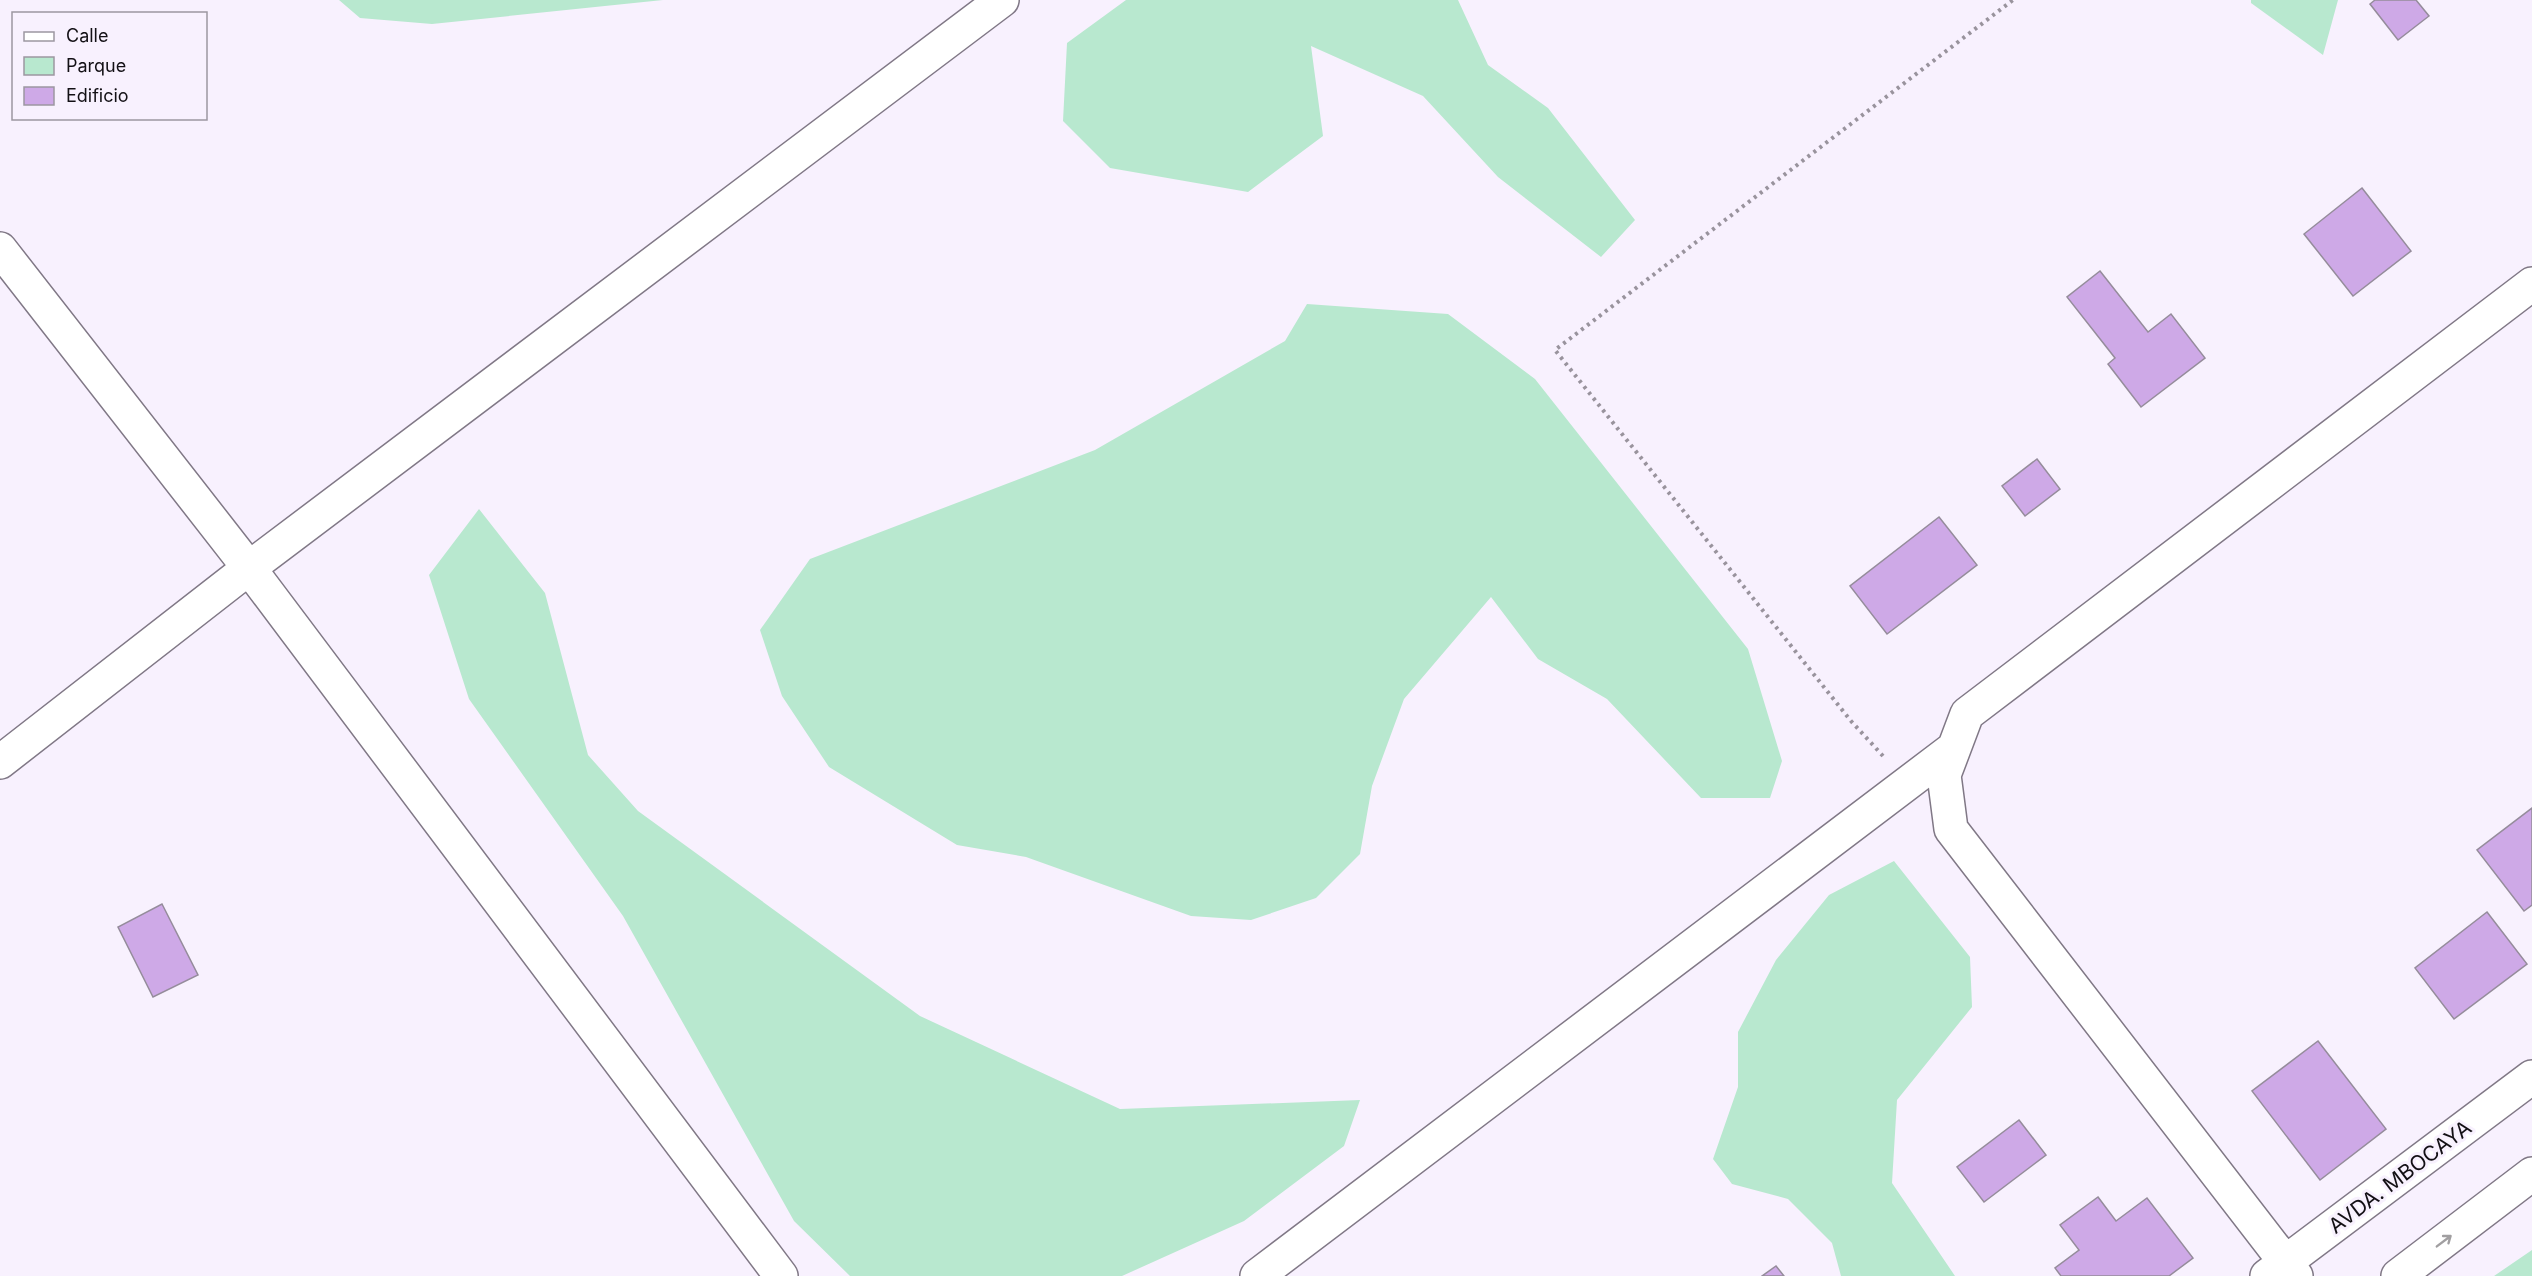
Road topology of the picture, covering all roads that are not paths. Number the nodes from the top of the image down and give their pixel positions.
1 (1002, 0) edge
2 (0, 249) edge
3 (2532, 285) edge
4 (249, 568) junction
5 (1954, 748) junction
6 (0, 762) edge
7 (2532, 1077) edge
8 (2532, 1174) edge
9 (2283, 1271) edge
10 (781, 1276) edge
11 (1257, 1276) edge
12 (2398, 1276) edge

1 - 4 street
2 - 4 street
3 - 5 street
4 - 6 street
4 - 10 street
5 - 9 street
5 - 11 street
7 - 9 street, AVDA. MBOCAYA
12 -> 8 street

